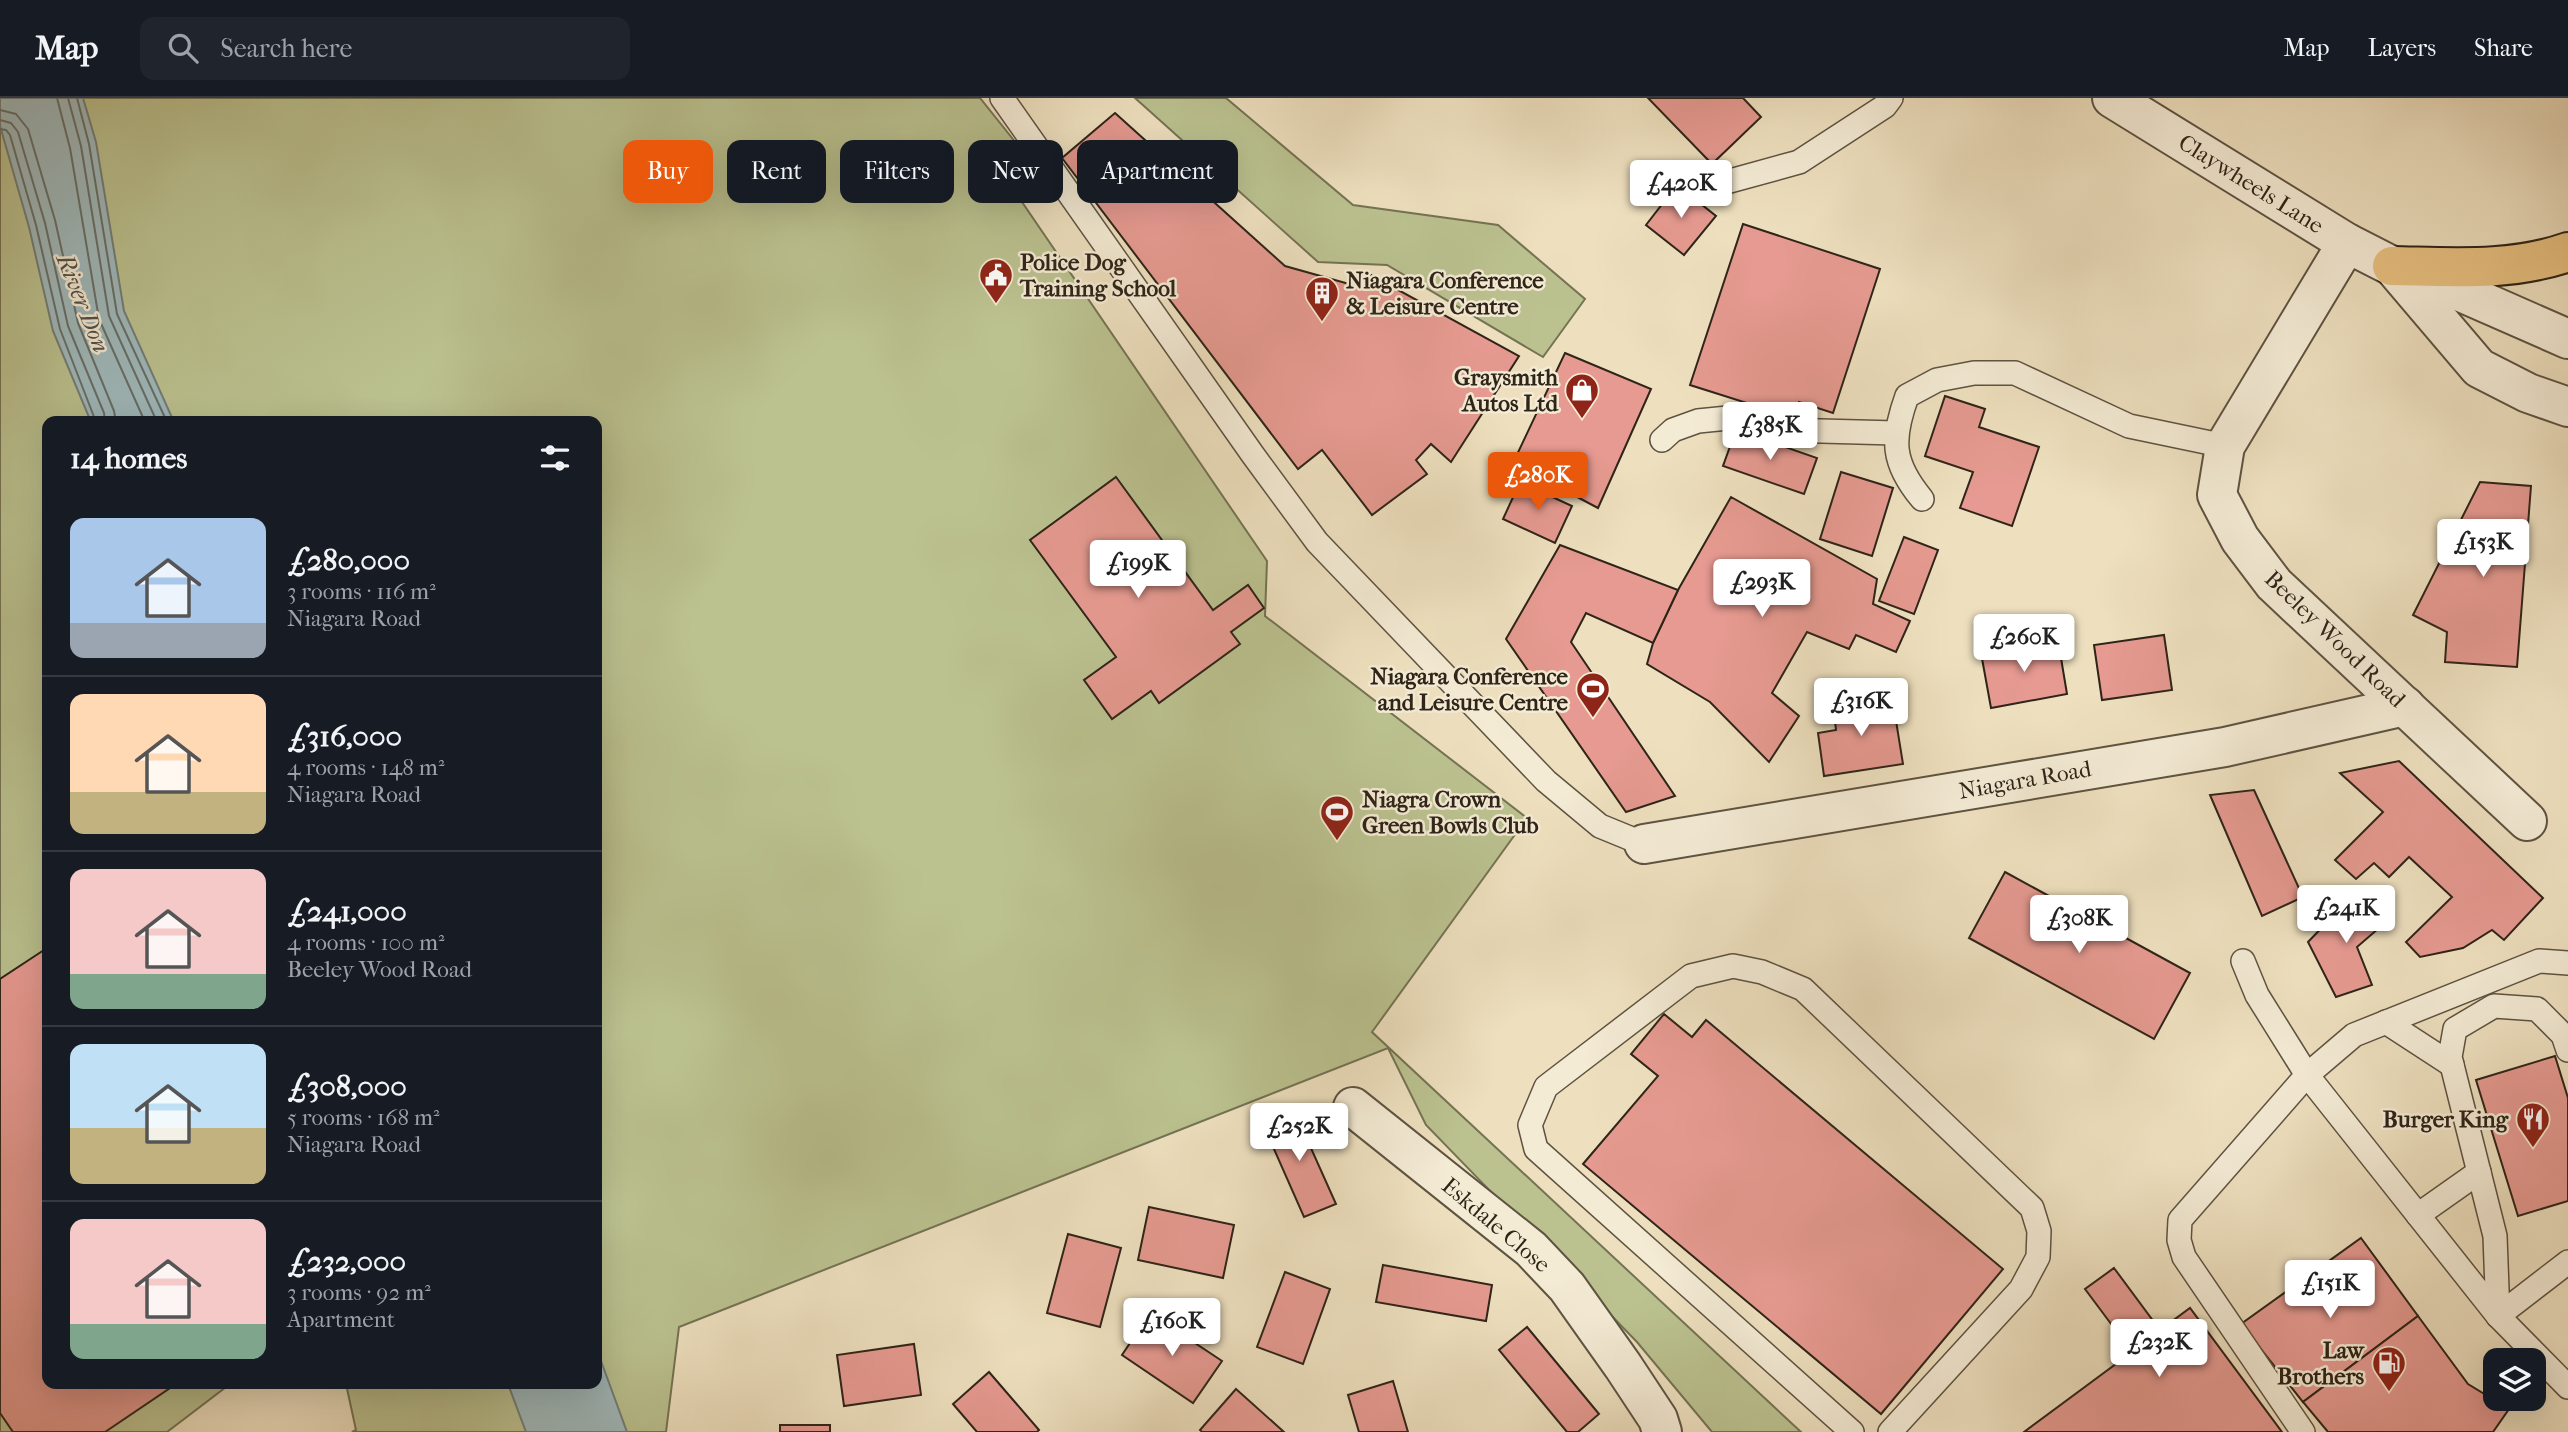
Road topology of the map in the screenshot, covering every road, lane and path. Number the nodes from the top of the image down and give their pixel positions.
1 (1002, 98) edge
2 (1891, 98) edge
3 (2112, 98) edge
4 (1719, 184) dead end
5 (2347, 243) junction
6 (2568, 252) edge
7 (2392, 267) junction
8 (2568, 339) edge
9 (2568, 407) edge
10 (1896, 433) junction
11 (1662, 440) dead end
12 (2225, 446) junction
13 (1922, 499) dead end
14 (2405, 706) junction
15 (2527, 821) dead end
16 (1644, 844) joint
17 (2243, 961) dead end
18 (2568, 963) edge
19 (2386, 1022) junction
20 (2568, 1050) edge
21 (2452, 1065) junction
22 (2307, 1075) junction
23 (1353, 1107) dead end
24 (2479, 1172) junction
25 (2418, 1215) junction
26 (2568, 1262) edge
27 (2498, 1316) junction
28 (2568, 1387) edge
29 (1662, 1432) edge
30 (1852, 1432) edge
31 (1890, 1432) edge
32 (2303, 1432) edge

1 - 16 lane
2 - 4 lane
3 - 5 street, Claywheels Lane
5 - 7 street, Claywheels Lane
5 - 12 street, Beeley Wood Road
6 - 7 highway
7 - 8 street, Claywheels Lane
7 - 9 street, Claywheels Lane
10 - 11 lane
10 - 12 lane
10 - 13 lane
12 - 14 street, Beeley Wood Road
14 - 15 street, Beeley Wood Road
14 - 16 street, Niagara Road
17 - 22 lane
18 - 19 lane
19 - 21 lane
19 - 22 lane
20 - 21 lane
21 - 24 lane
22 - 25 lane
22 - 32 lane
23 - 29 street, Eskdale Close
24 - 25 lane
24 - 27 lane
25 - 27 lane
26 - 27 lane
27 - 28 lane
30 - 31 lane

